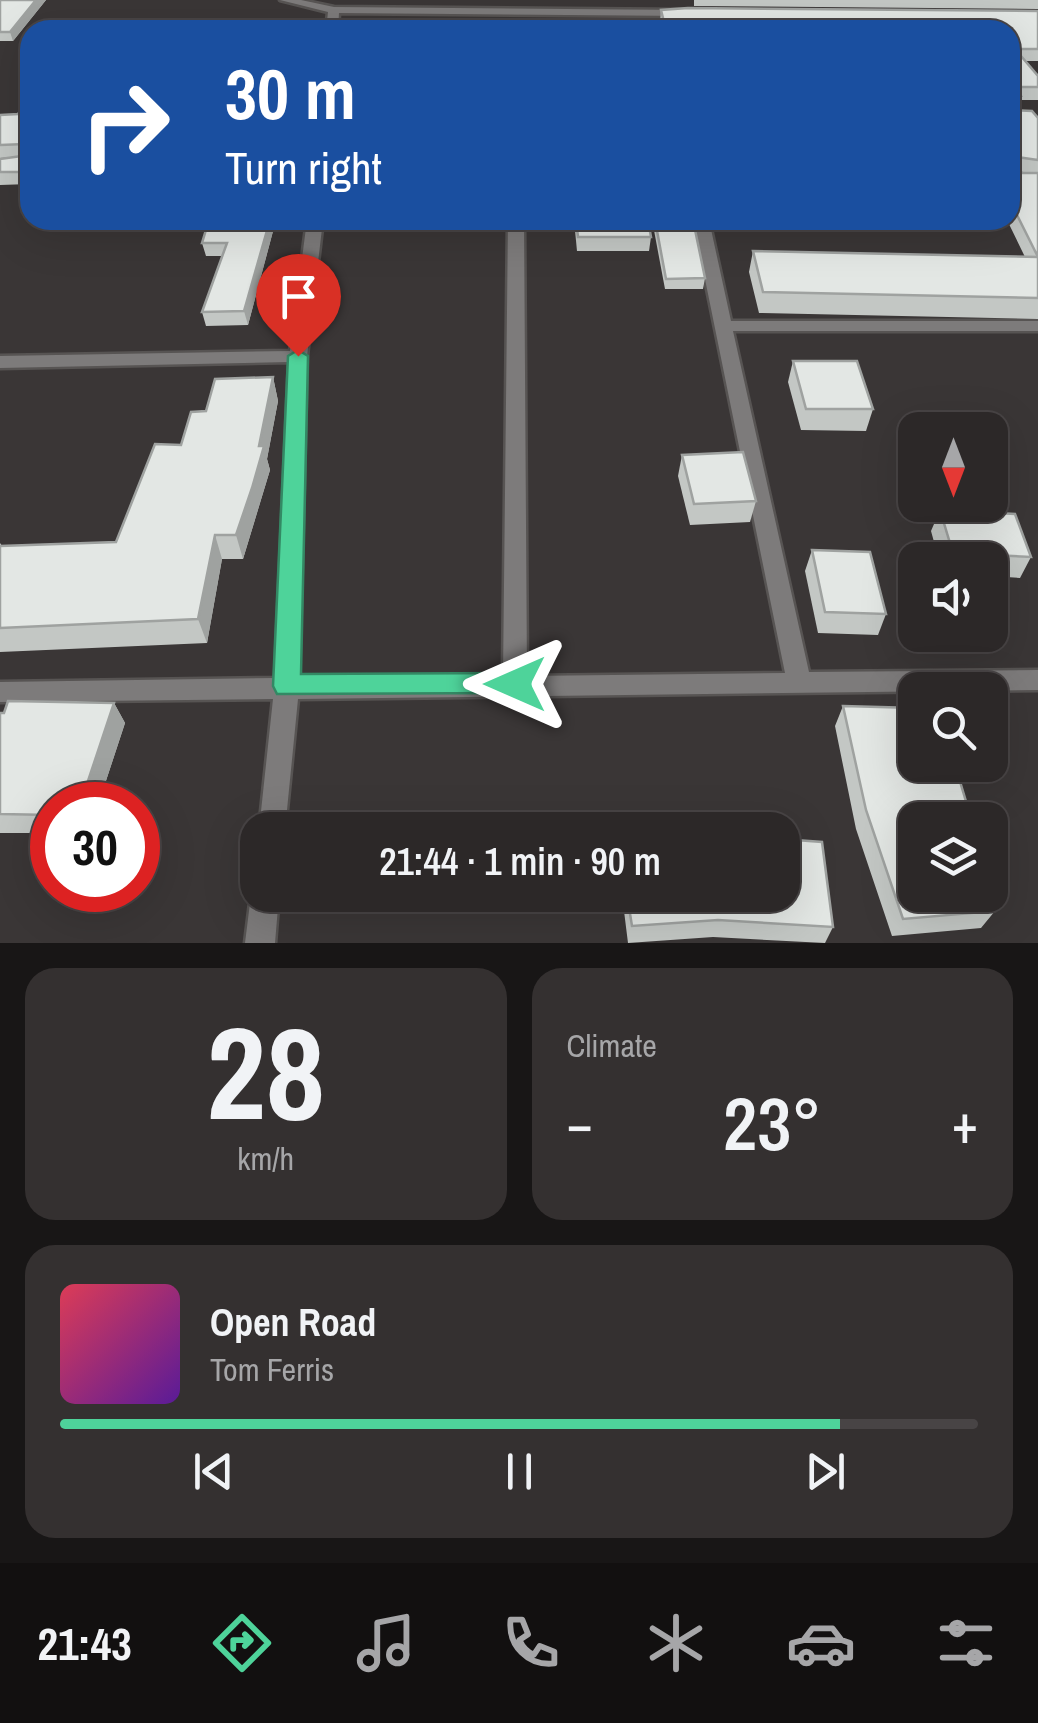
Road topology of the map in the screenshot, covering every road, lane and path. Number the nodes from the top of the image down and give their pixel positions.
1 (285, 0) edge
2 (334, 10) junction
3 (516, 12) junction
4 (653, 13) junction
5 (710, 13) edge
6 (333, 20) edge
7 (516, 20) edge
8 (655, 20) edge
9 (314, 230) edge
10 (516, 230) edge
11 (703, 230) edge
12 (725, 326) junction
13 (1038, 326) edge
14 (298, 356) junction
15 (0, 362) edge
16 (1038, 680) edge
17 (799, 682) junction
18 (515, 684) junction
19 (286, 686) junction
20 (0, 692) edge
21 (274, 812) edge
22 (263, 912) edge
23 (260, 943) edge

1 - 2 street
2 - 3 street
2 - 6 street
3 - 4 street
3 - 7 street
4 - 5 street
4 - 8 street
9 - 14 street
10 - 18 street
11 - 12 street
12 - 13 street
12 - 17 street
14 - 15 street
14 - 19 street
16 - 17 street
17 - 18 street
18 - 19 street
19 - 20 street
19 - 21 street
22 - 23 street

